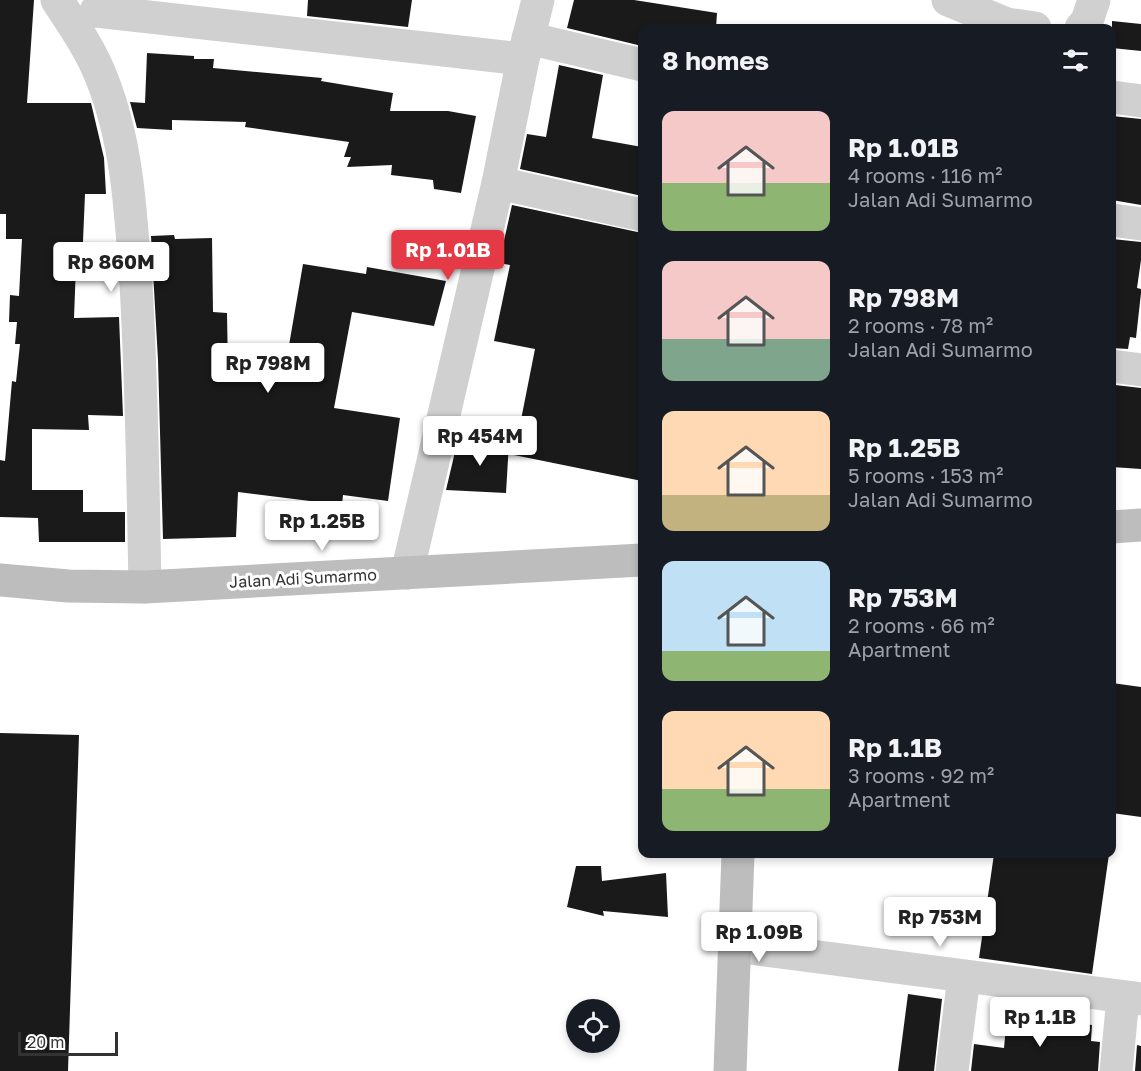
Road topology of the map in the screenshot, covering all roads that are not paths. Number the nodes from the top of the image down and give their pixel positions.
1 (57, 0) edge
2 (538, 0) edge
3 (948, 0) edge
4 (1094, 0) edge
5 (96, 11) dead end
6 (1007, 24) edge
7 (1084, 24) edge
8 (525, 49) junction
9 (638, 64) edge
10 (1116, 98) edge
11 (1141, 101) edge
12 (498, 183) junction
13 (638, 214) edge
14 (1116, 221) edge
15 (1141, 224) edge
16 (1116, 367) edge
17 (1141, 370) edge
18 (1141, 525) edge
19 (1116, 527) edge
20 (638, 560) edge
21 (406, 573) junction
22 (0, 580) edge
23 (145, 587) junction
24 (738, 858) edge
25 (734, 946) junction
26 (964, 977) junction
27 (1132, 999) edge
28 (730, 1071) edge
29 (952, 1071) edge
30 (1116, 1071) edge

1 - 23 street
2 - 8 street
3 - 6 street
4 - 7 street
5 - 8 street
8 - 9 street
8 - 12 street
10 - 11 street
12 - 13 street
12 - 21 street
14 - 15 street
16 - 17 street
18 - 19 main road
20 - 21 main road, Jalan Adi Sumarmo
21 - 23 main road, Jalan Adi Sumarmo
22 - 23 main road, Jalan Adi Sumarmo
24 - 25 main road
25 - 26 street
25 - 28 main road
26 - 27 street
26 - 29 street
27 - 30 street

